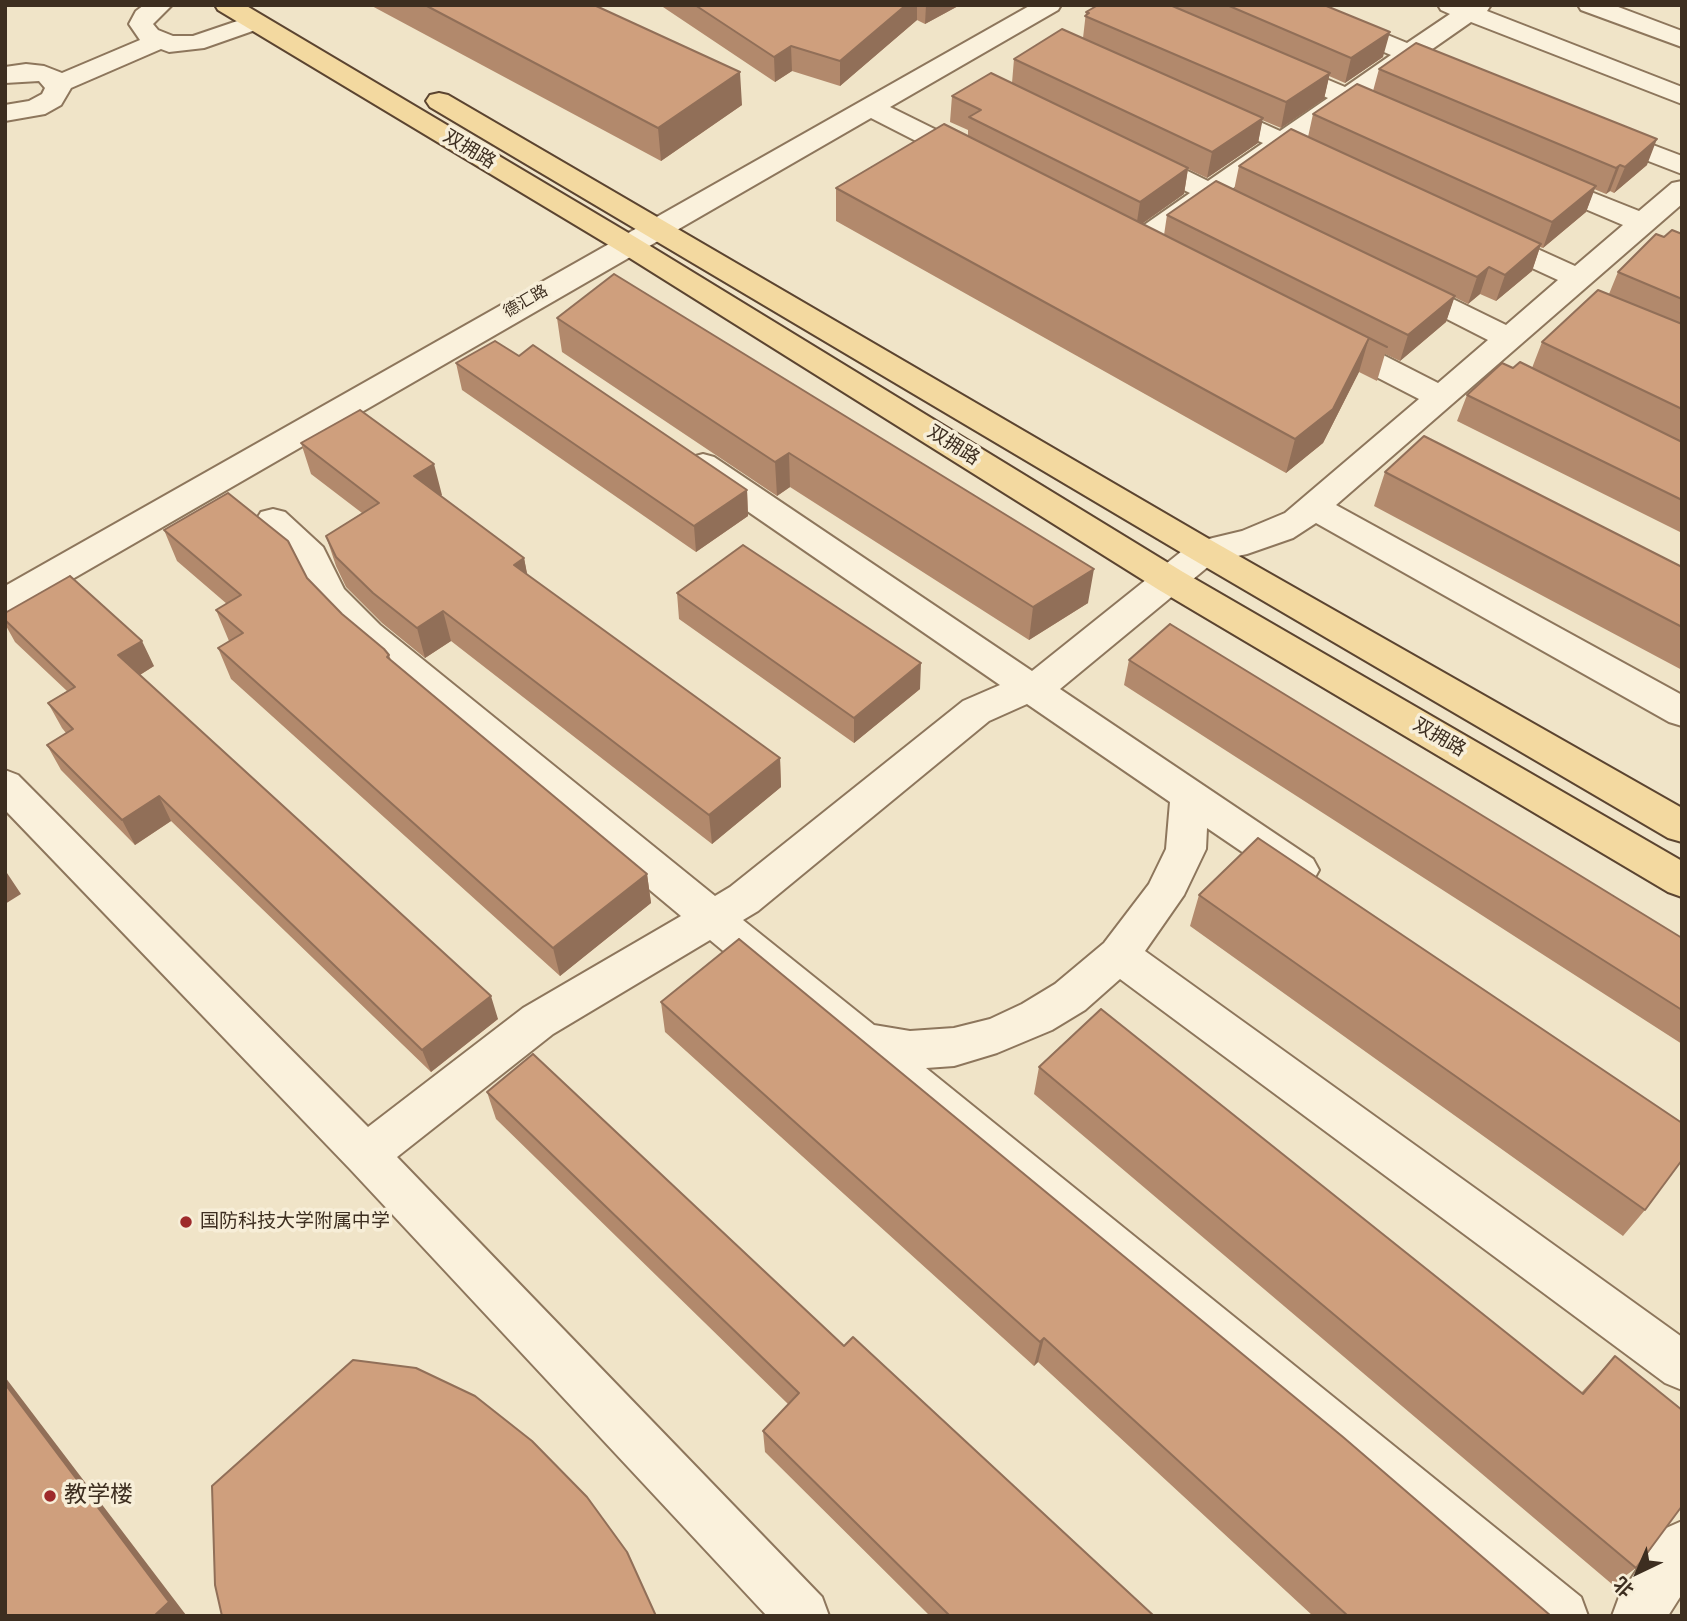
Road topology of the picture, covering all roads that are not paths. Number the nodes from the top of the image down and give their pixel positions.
1 (160, 5) edge
2 (227, 5) edge
3 (1049, 5) edge
4 (1293, 5) edge
5 (1590, 5) edge
6 (1466, 8) edge
7 (267, 14) edge
8 (151, 35) junction
9 (1682, 40) edge
10 (1409, 54) junction
11 (1260, 59) edge
12 (5, 75) edge
13 (51, 78) junction
14 (1471, 79) edge
15 (1682, 96) edge
16 (1347, 97) junction
17 (1184, 98) edge
18 (872, 108) junction
19 (5, 113) edge
20 (1411, 124) edge
21 (1583, 125) edge
22 (1282, 141) junction
23 (1122, 150) edge
24 (1682, 166) edge
25 (1514, 168) edge
26 (992, 169) edge
27 (1343, 170) edge
28 (1682, 189) edge
29 (1210, 192) junction
30 (1272, 222) edge
31 (1466, 227) edge
32 (655, 229) junction
33 (1644, 232) junction
34 (1137, 243) edge
35 (627, 244) junction
36 (1372, 271) edge
37 (1575, 291) junction
38 (1307, 329) edge
39 (1510, 338) junction
40 (1441, 397) junction
41 (678, 448) edge
42 (1314, 507) junction
43 (273, 520) dead end
44 (1204, 551) junction
45 (1171, 581) junction
46 (5, 602) edge
47 (1031, 687) junction
48 (1682, 712) edge
49 (5, 785) edge
50 (1190, 797) junction
51 (1682, 827) edge
52 (1682, 881) edge
53 (1329, 889) edge
54 (714, 916) junction
55 (1119, 955) junction
56 (868, 1043) junction
57 (366, 1155) junction
58 (1682, 1366) edge
59 (1682, 1547) edge
60 (803, 1616) edge
61 (1562, 1616) edge
62 (1638, 1616) edge

1 - 8 street
2 - 7 main road, 双拥路
3 - 18 street, 德汇路
4 - 10 street
5 - 9 street
6 - 10 street
6 - 15 street
7 - 8 street
7 - 32 main road, 双拥路
7 - 35 main road, 双拥路
8 - 13 street
10 - 14 street
10 - 16 street
11 - 16 street
12 - 13 street
13 - 19 street
16 - 20 street
16 - 22 street
17 - 22 street
18 - 26 street
18 - 32 street, 德汇路
21 - 24 street
22 - 27 street
22 - 29 street
23 - 29 street
25 - 33 street
28 - 33 street
29 - 30 street
29 - 34 street
31 - 37 street
32 - 35 street, 德汇路
32 - 44 main road, 双拥路
33 - 37 street
35 - 45 main road, 双拥路
35 - 46 street, 德汇路
36 - 39 street
37 - 39 street
38 - 40 street
39 - 40 street
40 - 42 street
41 - 47 street
42 - 44 street
42 - 48 street
43 - 54 street
44 - 45 street
44 - 51 main road, 双拥路
45 - 47 street
45 - 52 main road, 双拥路
47 - 50 street
47 - 54 street
49 - 57 street
50 - 53 street
50 - 55 street
54 - 56 street
54 - 57 street
55 - 56 street
55 - 58 street
56 - 61 street
57 - 60 street
59 - 62 street

